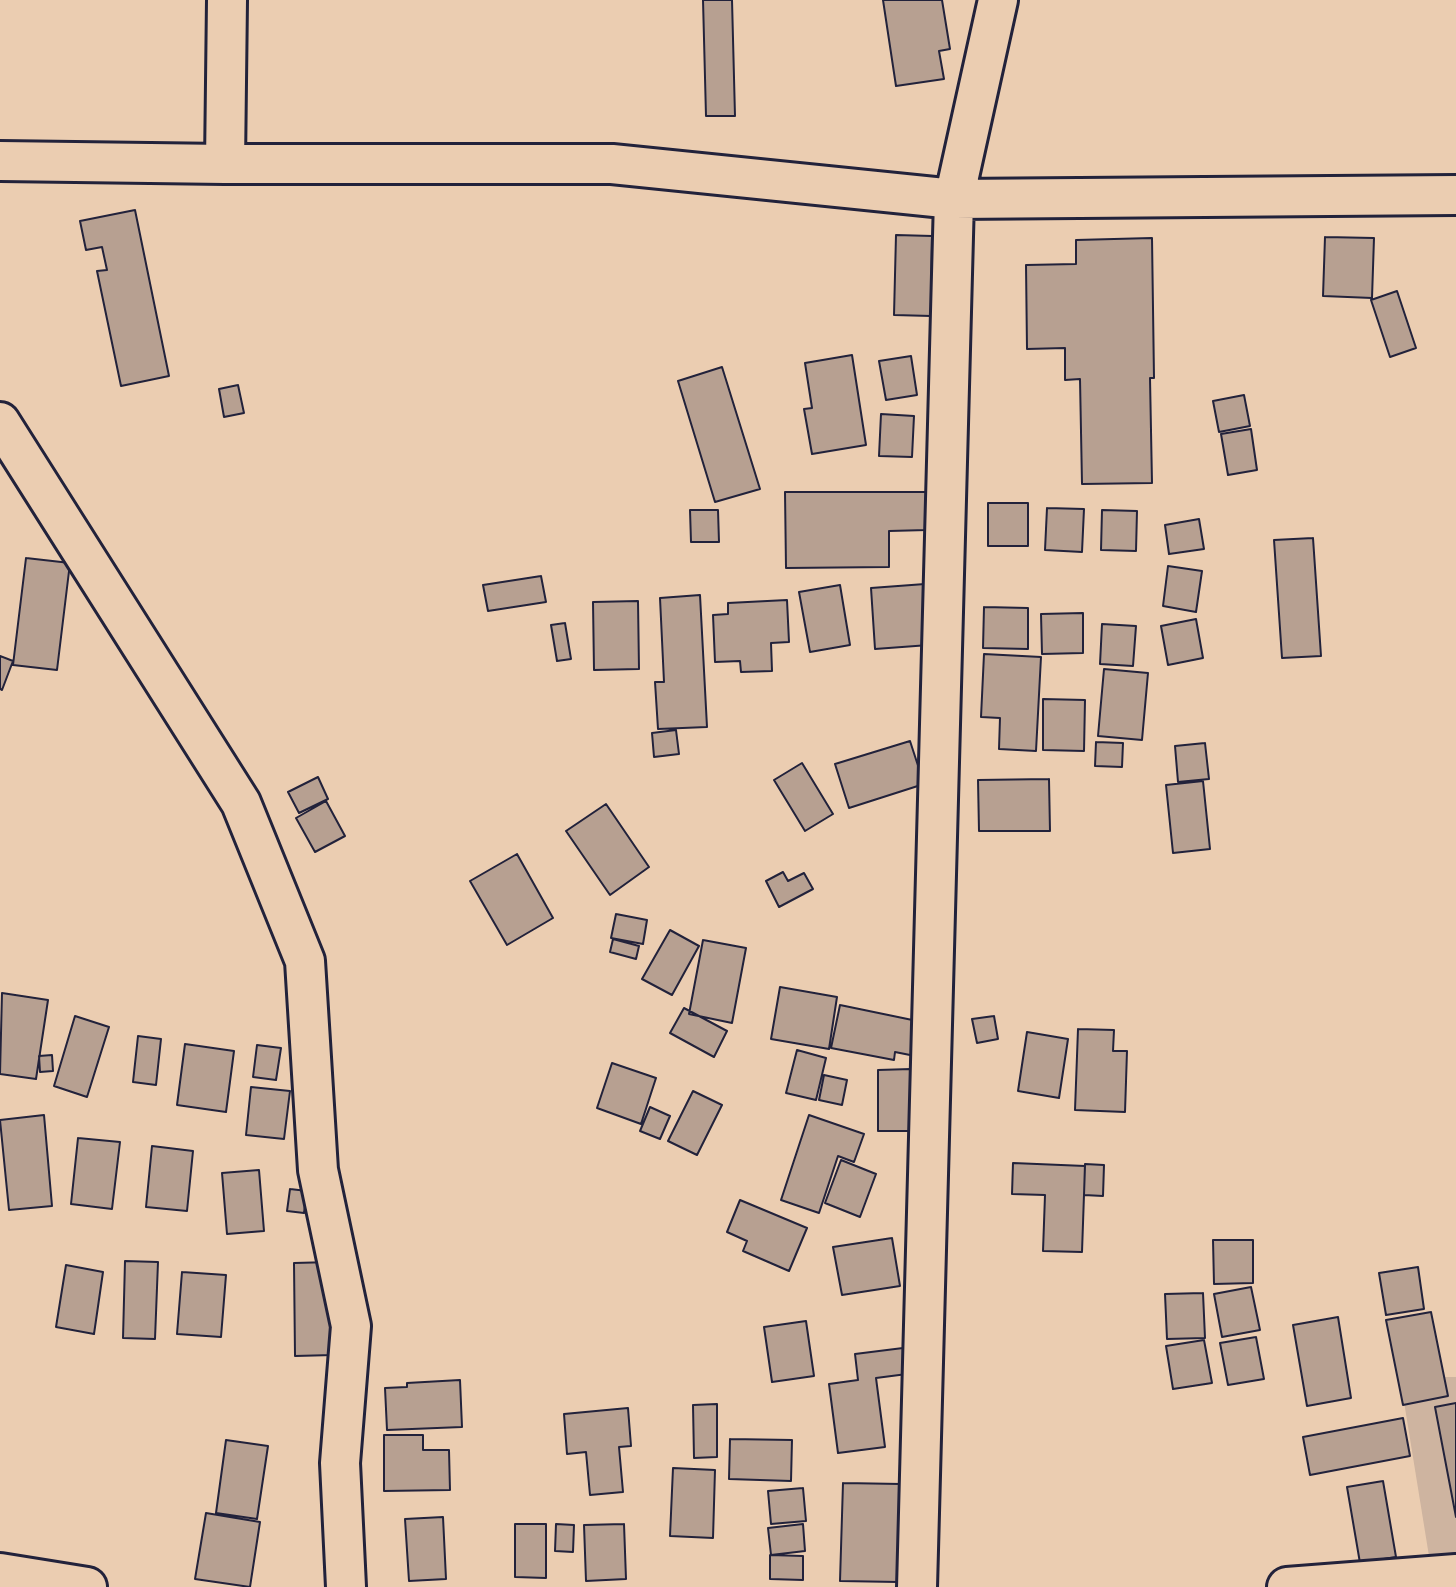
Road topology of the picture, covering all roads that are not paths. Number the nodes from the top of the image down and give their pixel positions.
1 (227, 0) edge
2 (998, 0) edge
3 (0, 161) edge
4 (225, 164) junction
5 (1456, 195) edge
6 (954, 199) junction
7 (0, 422) edge
8 (0, 1573) edge
9 (1456, 1574) edge
10 (87, 1587) edge
11 (346, 1587) edge
12 (917, 1587) edge
13 (1287, 1587) edge

1 - 4 street
2 - 6 street
3 - 4 street
4 - 6 street
5 - 6 street
6 - 12 street
7 - 11 street
8 - 10 street
9 - 13 street

